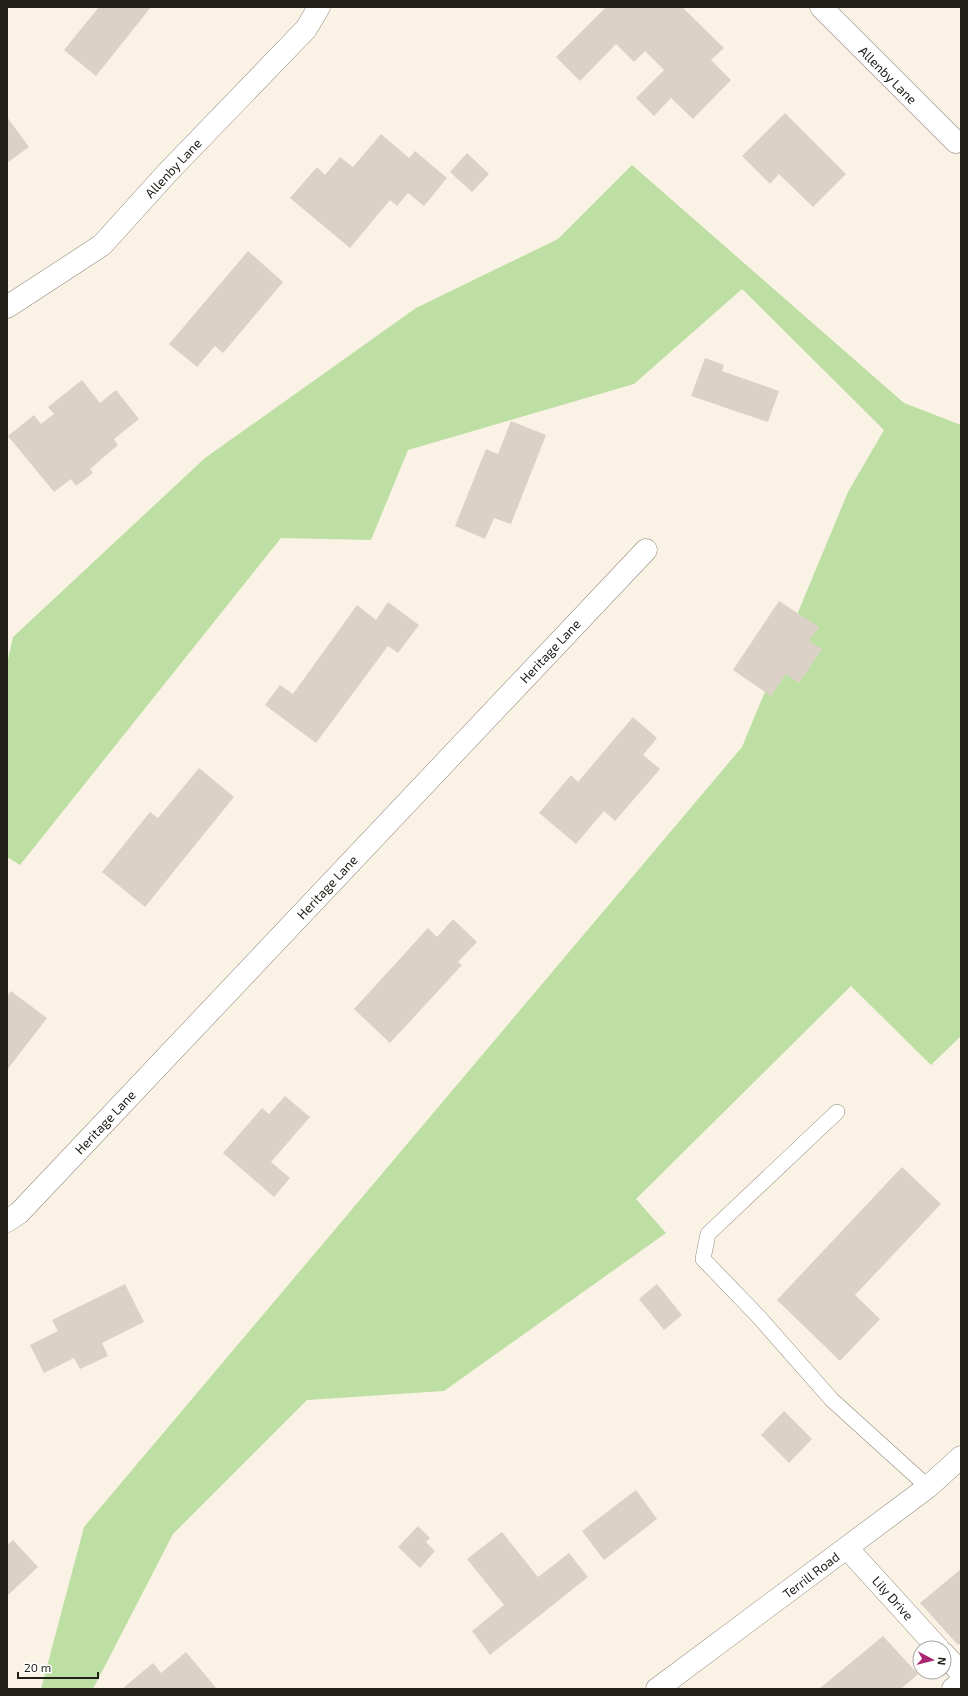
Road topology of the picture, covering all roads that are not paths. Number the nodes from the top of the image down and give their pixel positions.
1 (319, 7) edge
2 (821, 7) edge
3 (956, 142) dead end
4 (7, 307) edge
5 (646, 550) dead end
6 (837, 1112) dead end
7 (7, 1221) edge
8 (961, 1457) edge
9 (928, 1488) junction
10 (847, 1548) junction
11 (931, 1640) edge
12 (952, 1663) edge
13 (961, 1673) edge
14 (961, 1682) edge
15 (658, 1689) edge
16 (953, 1689) edge

1 - 4 street, Allenby Lane
2 - 3 street, Allenby Lane
5 - 7 street, Heritage Lane
6 - 9 lane
8 - 9 street, Terrill Road
9 - 10 street, Terrill Road
10 - 11 street, Lily Drive
10 - 15 street, Terrill Road
12 - 13 street
14 - 16 street

